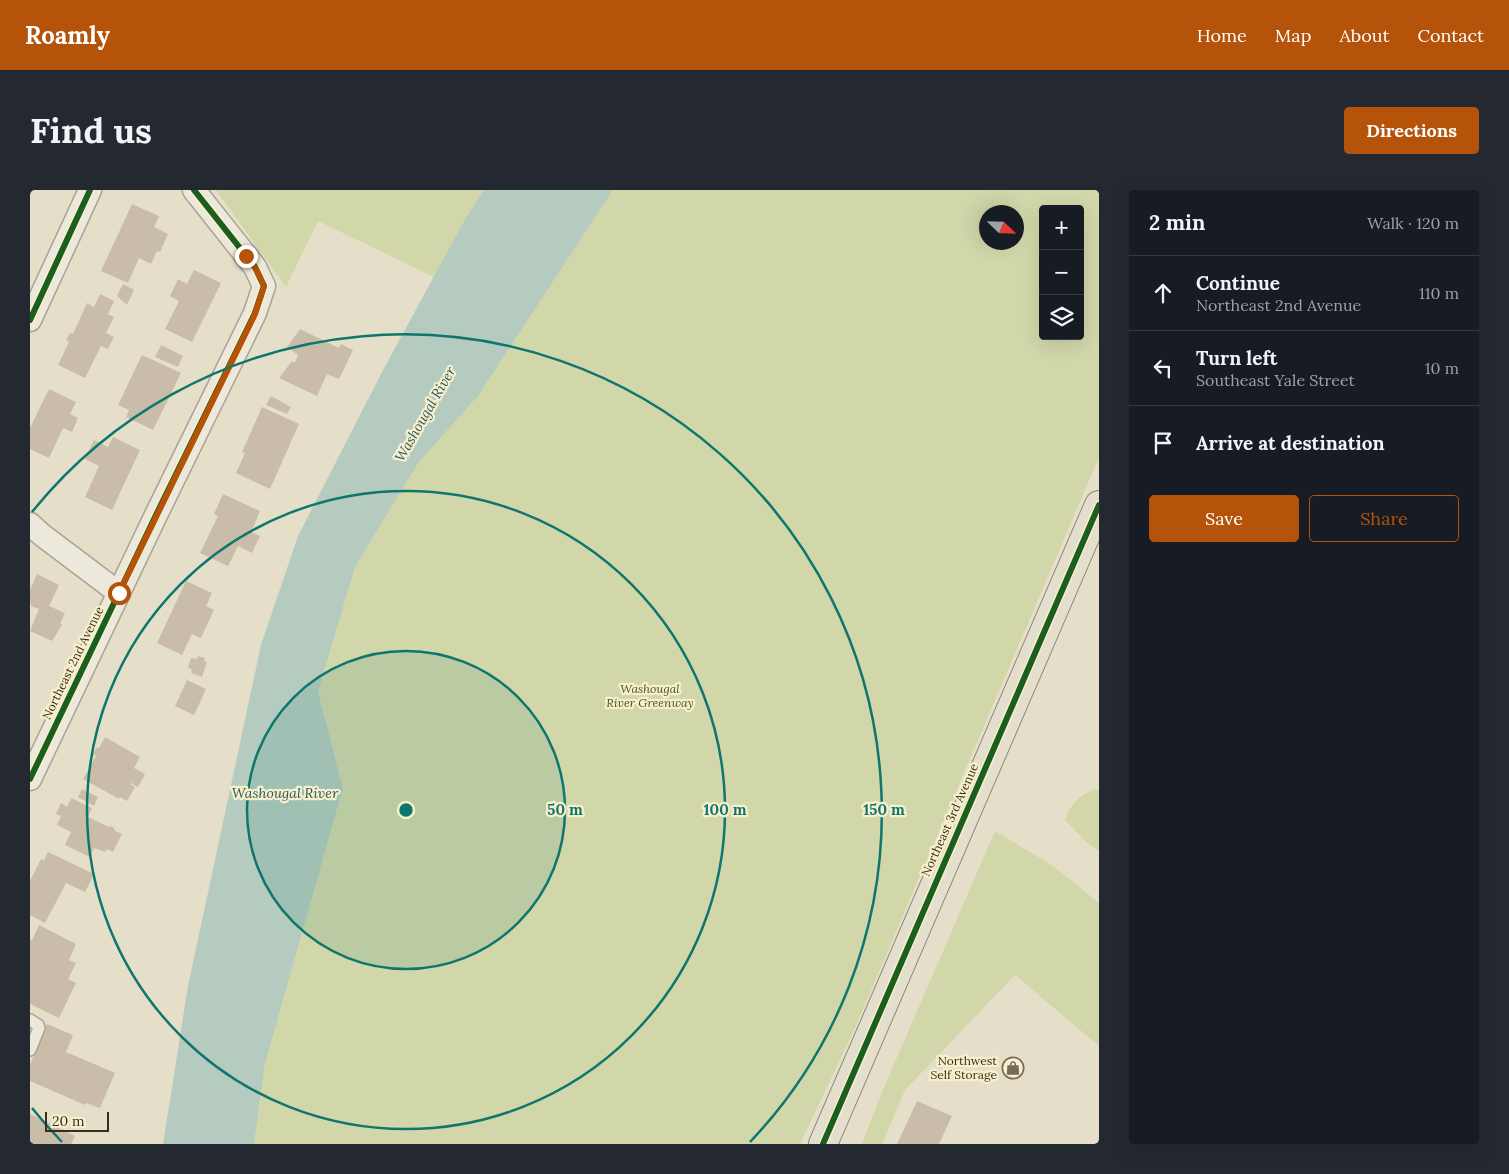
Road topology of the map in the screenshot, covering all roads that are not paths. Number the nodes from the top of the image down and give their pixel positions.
1 (90, 190) edge
2 (194, 190) edge
3 (30, 320) edge
4 (1099, 505) edge
5 (30, 524) edge
6 (119, 593) junction
7 (30, 779) edge
8 (30, 1020) edge
9 (30, 1050) edge
10 (822, 1144) edge

1 - 3 street
2 - 6 street, Northeast 2nd Avenue
4 - 10 main road, Northeast 3rd Avenue
5 - 6 street
6 - 7 street, Northeast 2nd Avenue
8 - 9 lane

